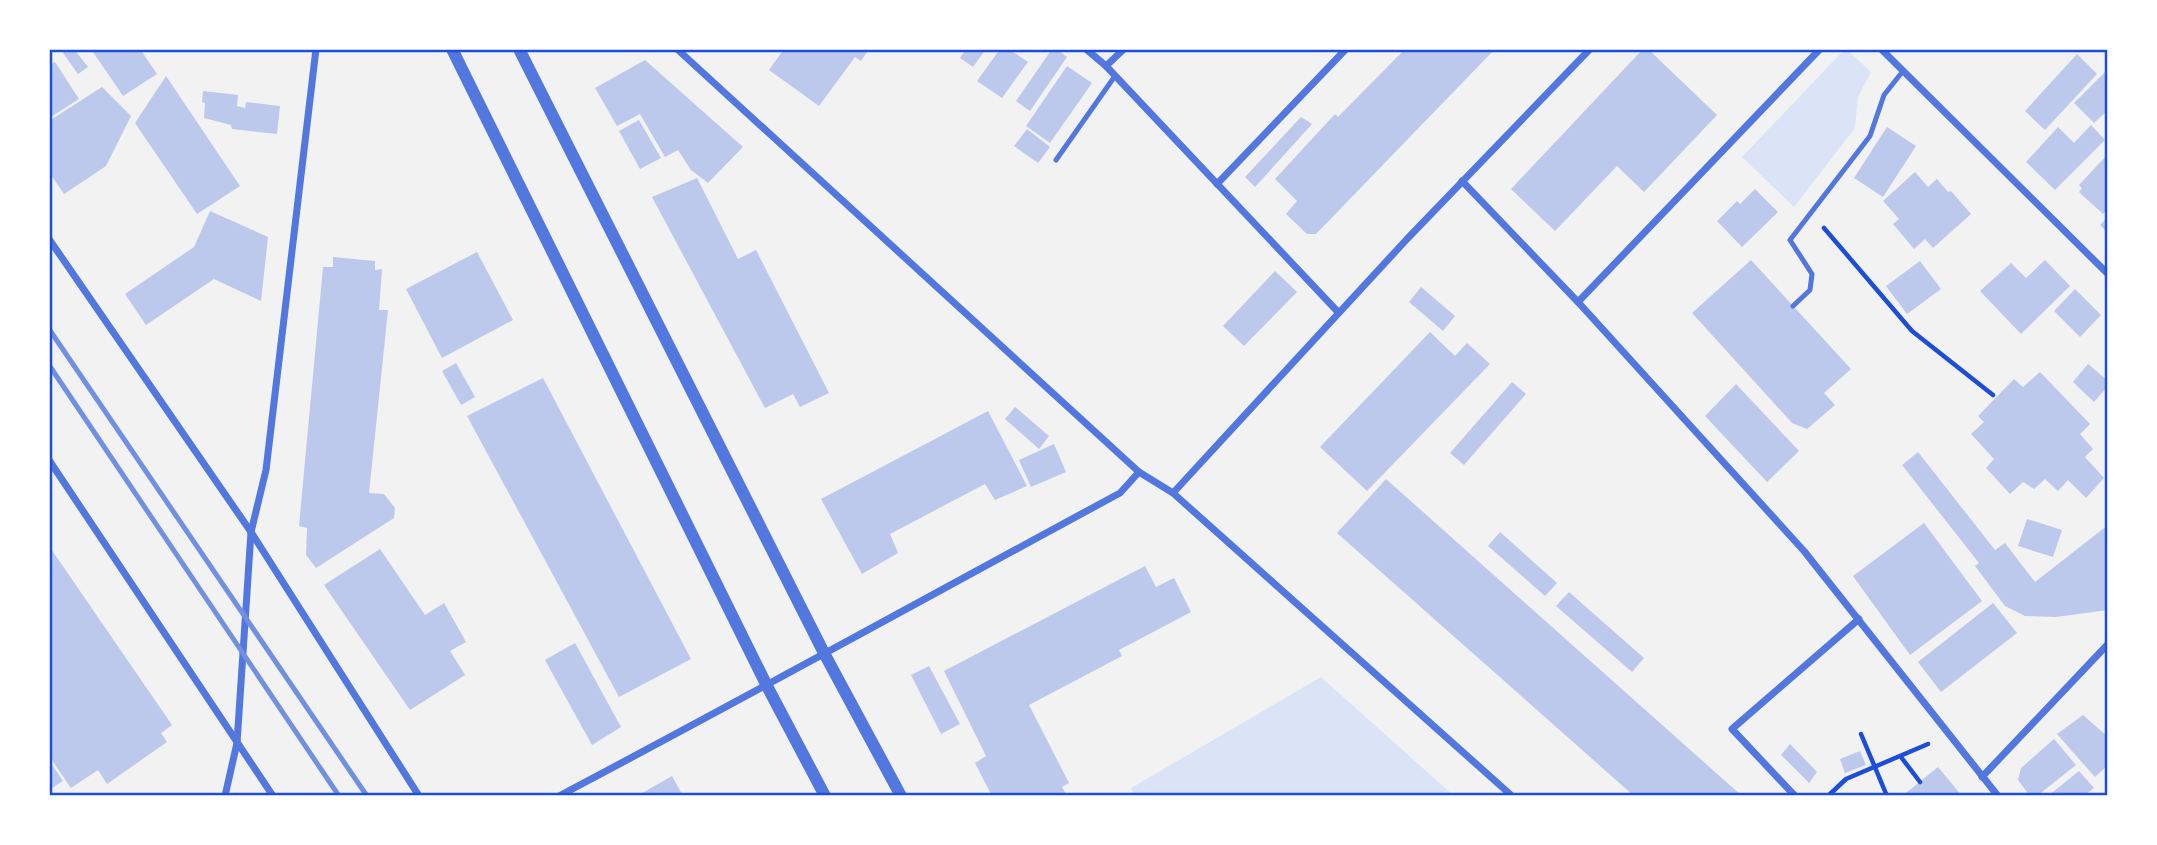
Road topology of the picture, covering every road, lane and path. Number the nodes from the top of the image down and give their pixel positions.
1 (316, 49) edge
2 (452, 49) edge
3 (519, 49) edge
4 (677, 49) edge
5 (1086, 49) edge
6 (1124, 49) edge
7 (1346, 49) edge
8 (1590, 49) edge
9 (1820, 49) edge
10 (1881, 49) edge
11 (1106, 66) junction
12 (1903, 71) junction
13 (1115, 76) junction
14 (1056, 160) dead end
15 (1462, 181) junction
16 (1217, 184) junction
17 (1811, 215) junction
18 (49, 239) edge
19 (2108, 274) edge
20 (1578, 302) junction
21 (1793, 306) dead end
22 (1338, 312) junction
23 (1993, 395) dead end
24 (49, 460) edge
25 (1139, 472) junction
26 (1173, 493) junction
27 (251, 532) junction
28 (1859, 619) junction
29 (2108, 644) edge
30 (824, 653) junction
31 (767, 686) junction
32 (1861, 733) dead end
33 (1931, 741) dead end
34 (237, 743) junction
35 (1901, 757) junction
36 (1875, 767) junction
37 (1982, 777) junction
38 (1920, 782) dead end
39 (225, 796) edge
40 (272, 796) edge
41 (419, 796) edge
42 (559, 796) edge
43 (825, 796) edge
44 (901, 796) edge
45 (1512, 796) edge
46 (1795, 796) edge
47 (1828, 796) edge
48 (1887, 796) edge
49 (1998, 796) edge

1 - 27 street
2 - 31 street
3 - 30 street
4 - 25 street
5 - 11 street
6 - 11 street
7 - 16 street
8 - 15 street
9 - 20 street
10 - 12 street
11 - 13 street
12 - 17 lane
12 - 19 street
13 - 14 lane
13 - 16 street
15 - 20 street
15 - 22 street
16 - 22 street
17 - 21 lane
17 - 23 path
18 - 27 street
20 - 28 street
22 - 26 street
24 - 34 street
25 - 26 street
25 - 30 street
26 - 45 street
27 - 34 street
27 - 41 street
28 - 37 street
28 - 46 street
29 - 37 street
30 - 31 street
30 - 44 street
31 - 42 street
31 - 43 street
32 - 36 path
33 - 35 path
34 - 39 street
34 - 40 street
35 - 36 path
35 - 38 path
36 - 47 path
36 - 48 path
37 - 49 street

